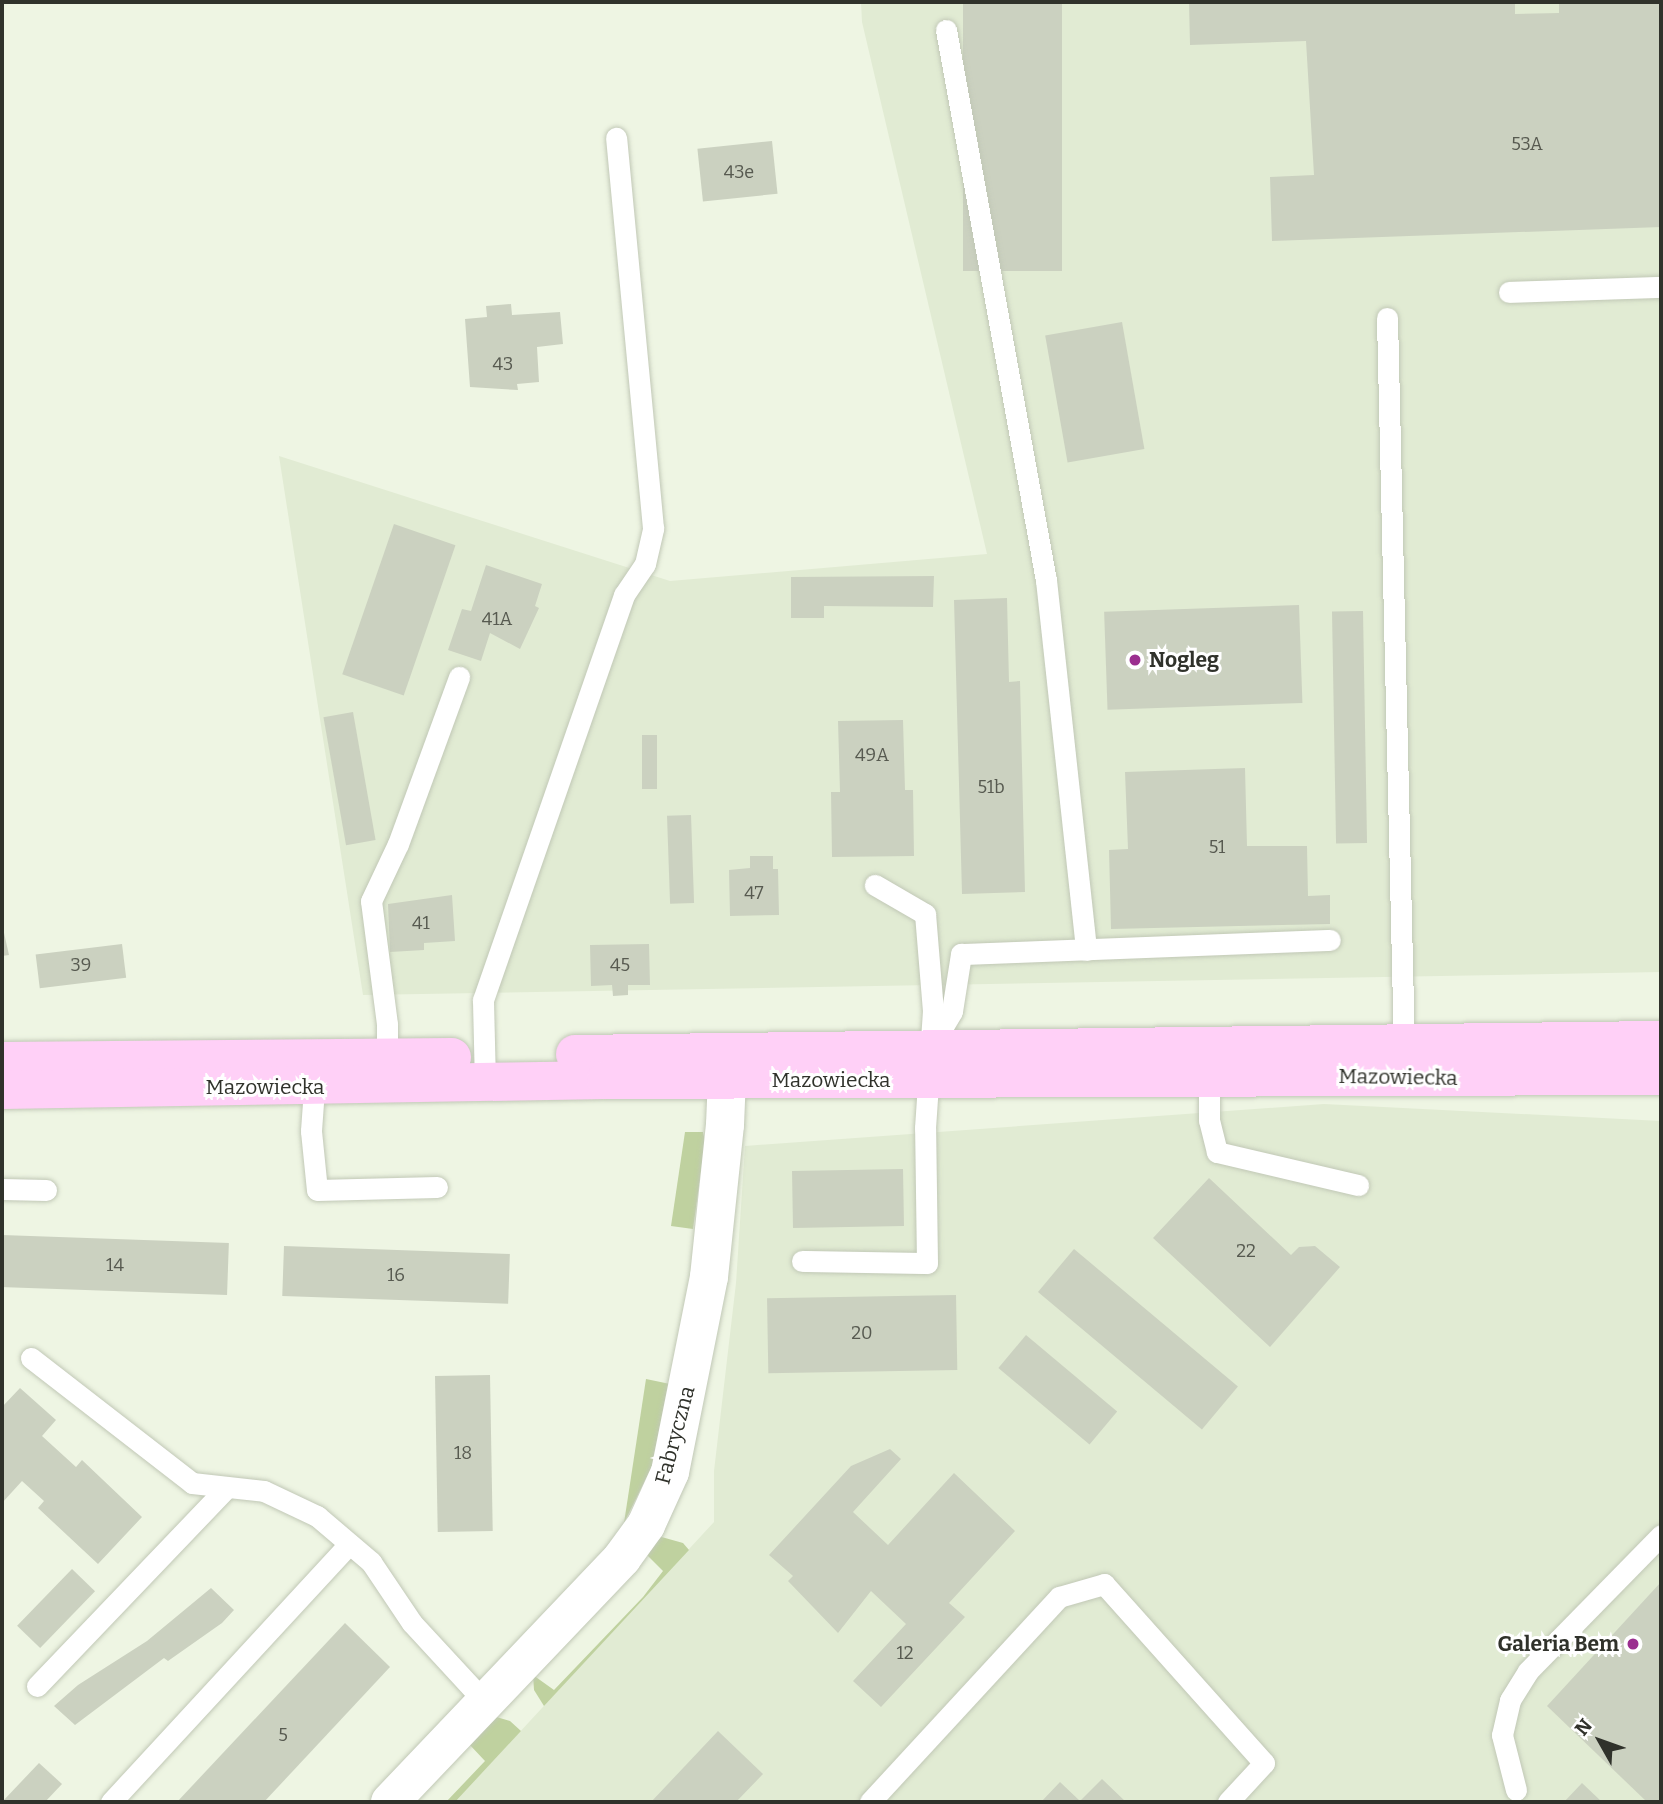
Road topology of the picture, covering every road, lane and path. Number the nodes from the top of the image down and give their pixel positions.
1 (946, 30) dead end
2 (616, 138) dead end
3 (1661, 288) edge
4 (1509, 292) dead end
5 (1387, 318) dead end
6 (459, 677) dead end
7 (875, 885) dead end
8 (1330, 940) dead end
9 (1086, 950) junction
10 (1661, 1040) edge
11 (2, 1061) edge
12 (1404, 1061) junction
13 (1209, 1062) junction
14 (928, 1065) junction
15 (727, 1066) junction
16 (485, 1069) junction
17 (387, 1071) junction
18 (314, 1073) junction
19 (1661, 1076) edge
20 (2, 1090) edge
21 (1358, 1185) dead end
22 (437, 1187) dead end
23 (2, 1189) edge
24 (46, 1190) dead end
25 (803, 1261) dead end
26 (31, 1359) dead end
27 (227, 1487) junction
28 (1661, 1535) edge
29 (349, 1544) junction
30 (37, 1686) dead end
31 (484, 1701) junction
32 (1516, 1790) dead end
33 (111, 1802) edge
34 (390, 1802) edge
35 (870, 1802) edge
36 (1228, 1802) edge

1 - 9 lane
2 - 16 lane
3 - 4 lane
5 - 12 lane
6 - 17 lane
7 - 14 lane
8 - 9 lane
9 - 14 lane
10 - 12 main road, Mazowiecka
11 - 18 main road, Mazowiecka
12 - 13 main road, Mazowiecka
12 - 19 main road, Mazowiecka
13 - 14 main road, Mazowiecka
13 - 21 lane
14 - 15 main road, Mazowiecka
14 - 25 lane
15 - 16 main road, Mazowiecka
15 - 31 street, Fabryczna
16 - 17 main road, Mazowiecka
17 - 18 main road, Mazowiecka
18 - 20 main road, Mazowiecka
18 - 22 lane
23 - 24 lane
26 - 27 lane
27 - 29 lane
27 - 30 lane
28 - 32 lane
29 - 31 lane
29 - 33 lane
31 - 34 street, Fabryczna
35 - 36 lane

